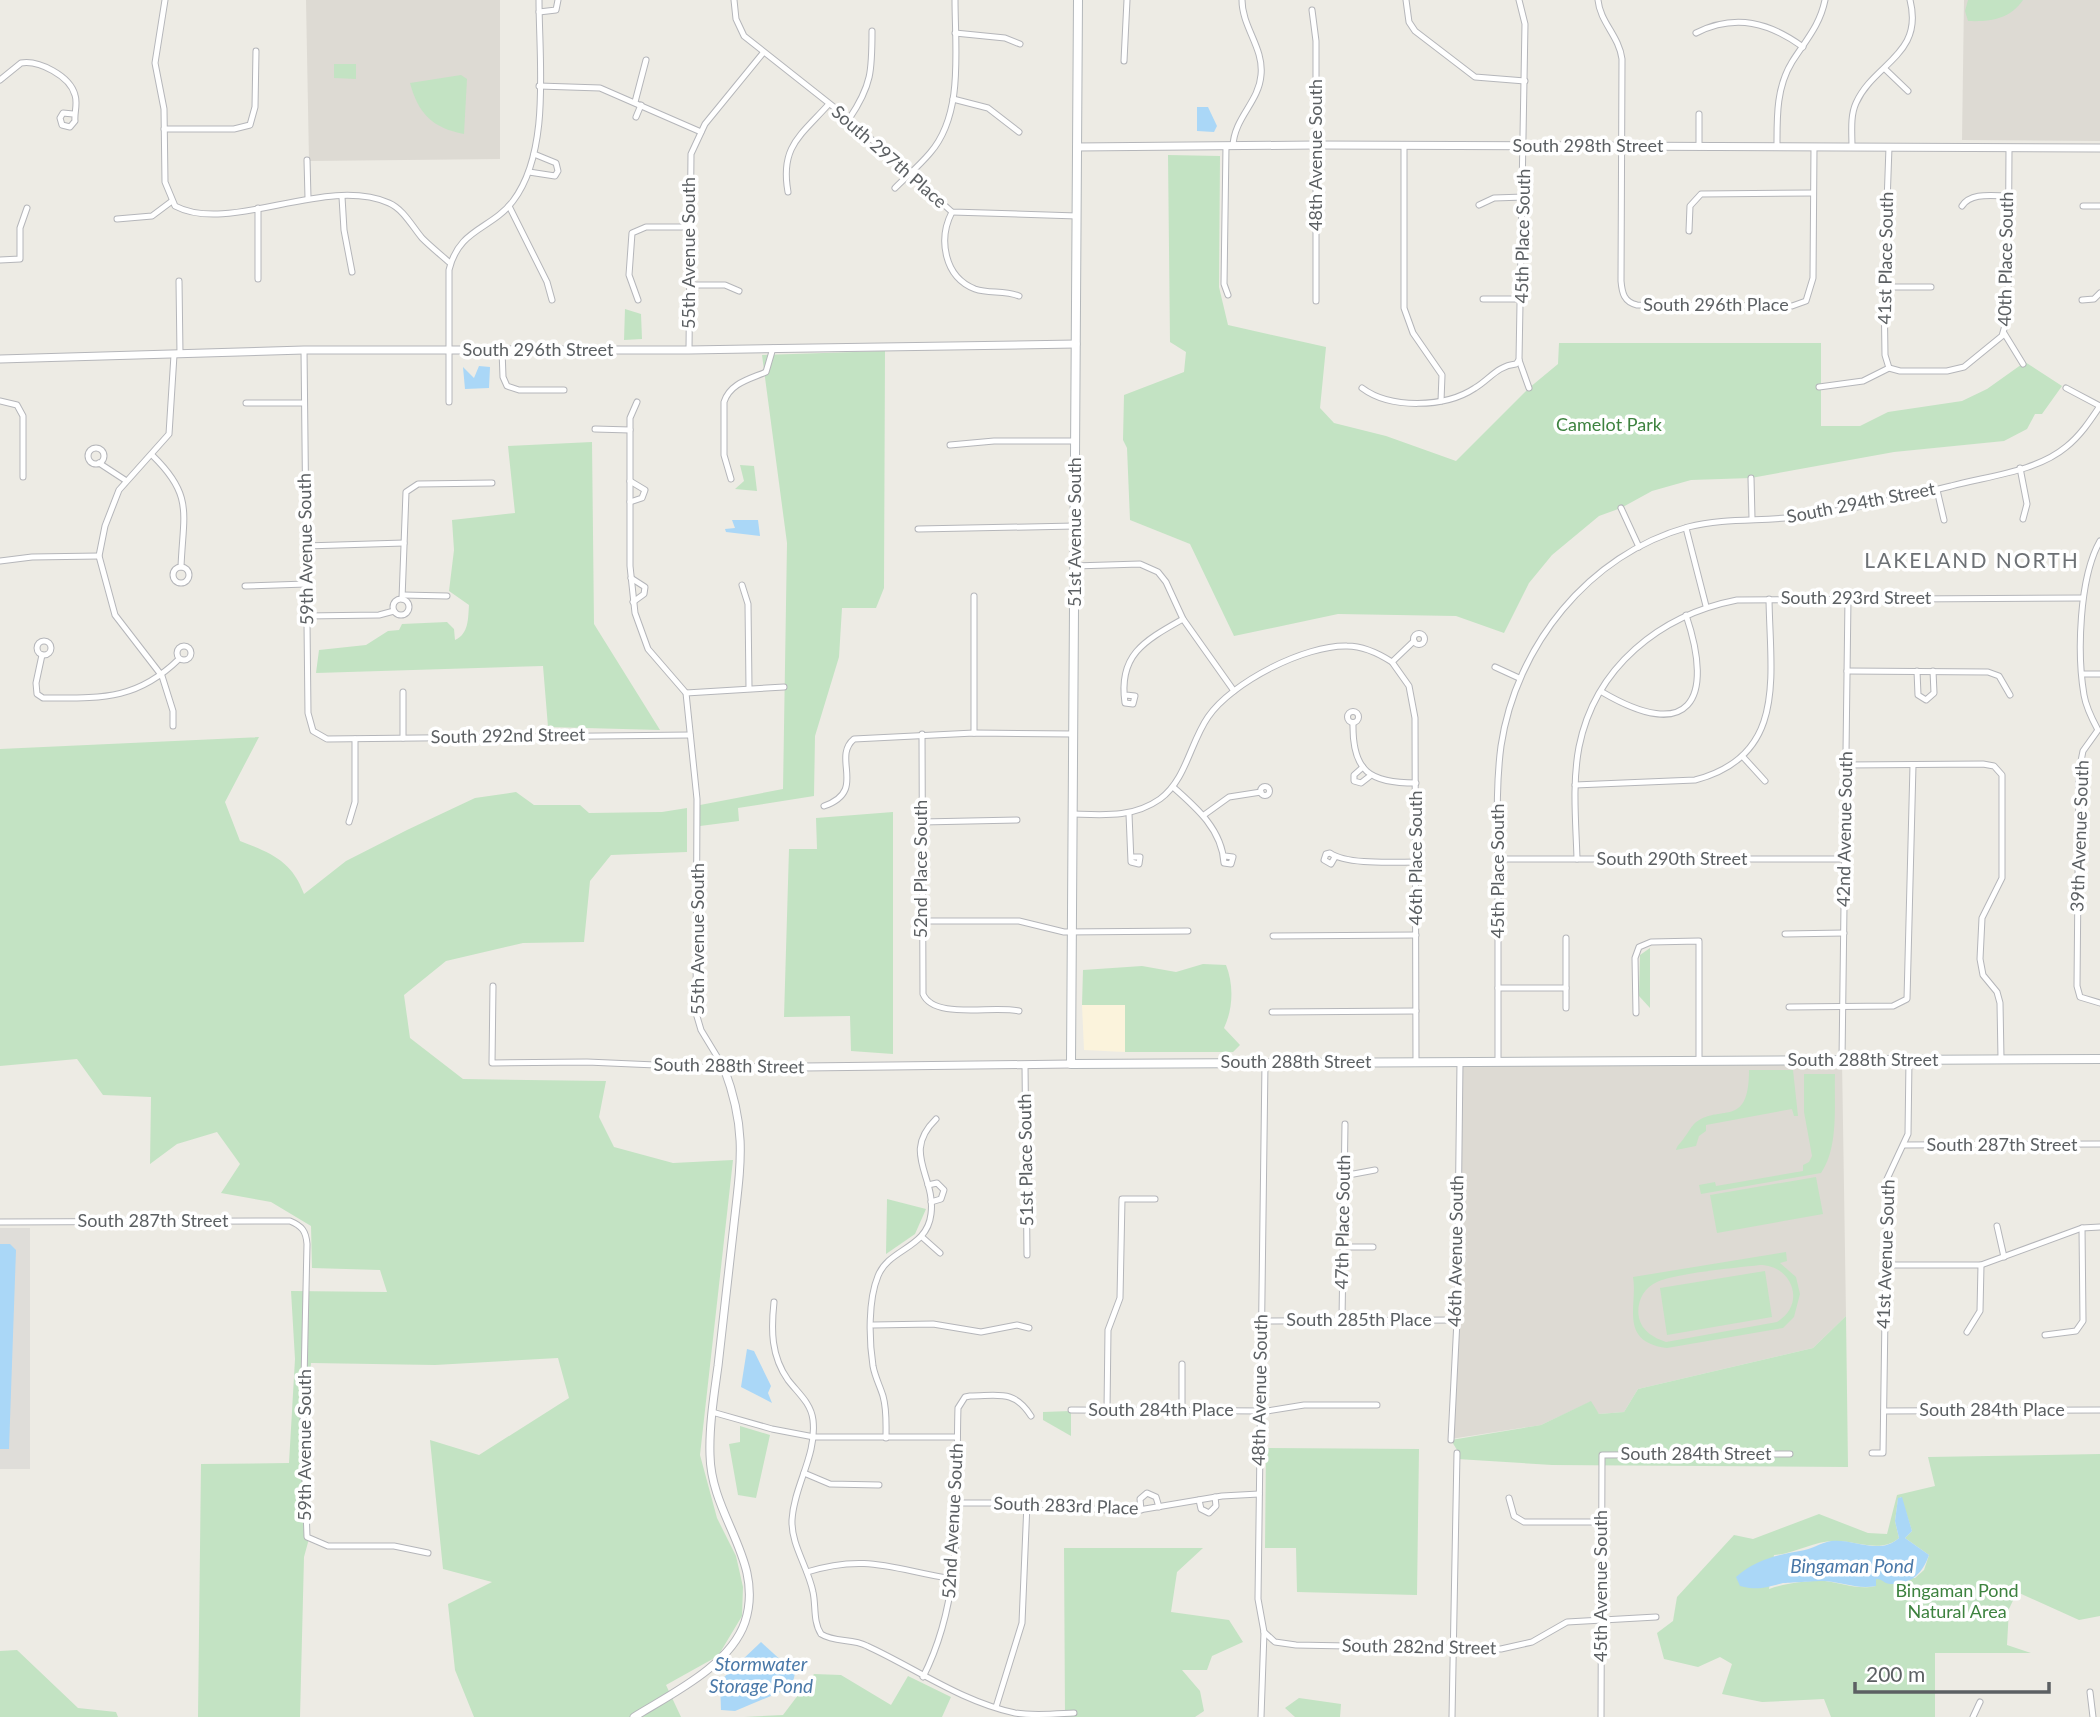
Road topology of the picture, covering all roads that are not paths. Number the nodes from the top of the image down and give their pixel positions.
1 (165, 0) edge
2 (539, 0) edge
3 (558, 0) edge
4 (734, 0) edge
5 (956, 0) edge
6 (1078, 0) edge
7 (1127, 0) edge
8 (1242, 0) edge
9 (1406, 0) edge
10 (1519, 0) edge
11 (1598, 0) edge
12 (1825, 0) edge
13 (1910, 0) edge
14 (1312, 10) dead end
15 (539, 12) junction
16 (872, 31) dead end
17 (956, 33) junction
18 (1696, 33) dead end
19 (1020, 44) dead end
20 (1803, 47) junction
21 (256, 51) dead end
22 (763, 53) junction
23 (646, 60) dead end
24 (1124, 61) dead end
25 (1885, 69) junction
26 (0, 80) edge
27 (1525, 81) junction
28 (539, 86) junction
29 (1908, 91) dead end
30 (953, 99) junction
31 (638, 103) junction
32 (828, 105) junction
33 (73, 114) dead end
34 (1699, 114) dead end
35 (636, 117) dead end
36 (849, 119) junction
37 (164, 129) junction
38 (701, 132) junction
39 (1019, 132) dead end
40 (1316, 145) junction
41 (1404, 145) junction
42 (1230, 146) junction
43 (1525, 146) junction
44 (1624, 146) junction
45 (1699, 146) junction
46 (1077, 147) junction
47 (1777, 147) junction
48 (1814, 147) junction
49 (1852, 147) junction
50 (1889, 147) junction
51 (2009, 148) junction
52 (2100, 148) edge
53 (534, 154) junction
54 (307, 160) dead end
55 (529, 173) junction
56 (908, 175) junction
57 (895, 188) dead end
58 (788, 192) dead end
59 (1813, 193) junction
60 (2008, 196) junction
61 (342, 197) junction
62 (1524, 197) junction
63 (308, 198) junction
64 (172, 201) junction
65 (1479, 205) dead end
66 (509, 206) junction
67 (1962, 206) dead end
68 (2083, 206) dead end
69 (2100, 206) edge
70 (27, 208) dead end
71 (258, 208) junction
72 (952, 212) junction
73 (1077, 216) junction
74 (117, 219) dead end
75 (688, 227) junction
76 (1689, 231) dead end
77 (0, 260) edge
78 (450, 263) junction
79 (352, 272) dead end
80 (258, 279) dead end
81 (179, 281) dead end
82 (689, 285) junction
83 (1884, 287) junction
84 (1931, 287) dead end
85 (738, 291) dead end
86 (2100, 293) edge
87 (1228, 295) dead end
88 (1018, 296) dead end
89 (1483, 299) dead end
90 (1521, 299) junction
91 (552, 300) dead end
92 (638, 300) dead end
93 (2082, 300) dead end
94 (1316, 301) dead end
95 (2004, 333) junction
96 (1076, 344) junction
97 (773, 348) junction
98 (447, 349) junction
99 (304, 350) junction
100 (502, 350) junction
101 (689, 350) junction
102 (177, 354) junction
103 (0, 359) edge
104 (1519, 360) junction
105 (2023, 364) dead end
106 (1889, 368) junction
107 (1529, 387) dead end
108 (1819, 387) dead end
109 (1362, 388) dead end
110 (2066, 388) dead end
111 (564, 390) dead end
112 (0, 401) edge
113 (1441, 401) junction
114 (246, 402) dead end
115 (304, 402) junction
116 (449, 402) dead end
117 (637, 402) dead end
118 (2100, 406) edge
119 (595, 429) dead end
120 (630, 430) junction
121 (1076, 441) junction
122 (950, 445) dead end
123 (153, 456) junction
124 (99, 463) dead end
125 (2020, 468) junction
126 (23, 477) dead end
127 (1751, 478) dead end
128 (731, 479) dead end
129 (125, 480) junction
130 (630, 481) junction
131 (492, 483) dead end
132 (1937, 489) junction
133 (630, 502) junction
134 (1621, 508) dead end
135 (1752, 518) junction
136 (2022, 519) dead end
137 (1944, 520) dead end
138 (1075, 526) junction
139 (1686, 528) junction
140 (918, 529) dead end
141 (2100, 541) edge
142 (404, 543) junction
143 (305, 546) junction
144 (1639, 547) junction
145 (99, 556) junction
146 (2, 559) edge
147 (1074, 566) junction
148 (181, 567) dead end
149 (631, 578) junction
150 (306, 584) junction
151 (742, 585) dead end
152 (245, 586) dead end
153 (447, 596) dead end
154 (974, 596) dead end
155 (402, 597) junction
156 (1848, 598) junction
157 (2082, 598) junction
158 (1769, 599) junction
159 (633, 602) junction
160 (1706, 606) junction
161 (394, 611) junction
162 (1686, 615) junction
163 (306, 616) junction
164 (1183, 619) junction
165 (1414, 641) dead end
166 (42, 655) dead end
167 (179, 659) dead end
168 (1392, 662) junction
169 (1495, 667) dead end
170 (1847, 671) junction
171 (1917, 671) junction
172 (1933, 671) junction
173 (2082, 674) junction
174 (2100, 674) edge
175 (162, 676) junction
176 (1518, 680) junction
177 (784, 687) dead end
178 (749, 688) junction
179 (1234, 691) junction
180 (403, 692) dead end
181 (1602, 692) junction
182 (686, 693) junction
183 (1126, 695) dead end
184 (2010, 695) dead end
185 (1353, 723) dead end
186 (173, 726) dead end
187 (2099, 731) edge
188 (974, 733) junction
189 (922, 734) junction
190 (1073, 734) junction
191 (690, 735) junction
192 (404, 738) junction
193 (327, 739) joint
194 (355, 739) junction
195 (1744, 758) junction
196 (1846, 765) junction
197 (1913, 765) junction
198 (1765, 780) dead end
199 (1416, 783) junction
200 (1575, 785) junction
201 (1173, 787) junction
202 (1261, 792) dead end
203 (824, 806) dead end
204 (1073, 814) junction
205 (1129, 814) junction
206 (1204, 815) junction
207 (1017, 820) dead end
208 (349, 822) dead end
209 (922, 822) junction
210 (1225, 856) dead end
211 (1133, 857) dead end
212 (1335, 857) dead end
213 (1498, 859) junction
214 (1577, 859) junction
215 (1845, 859) junction
216 (1416, 862) junction
217 (921, 921) junction
218 (1188, 931) dead end
219 (1072, 932) junction
220 (1844, 933) junction
221 (1785, 934) dead end
222 (1416, 935) junction
223 (1273, 936) dead end
224 (1566, 938) dead end
225 (493, 986) dead end
226 (1498, 988) junction
227 (1566, 988) junction
228 (2100, 1003) edge
229 (1789, 1007) dead end
230 (1842, 1007) junction
231 (1566, 1008) dead end
232 (1019, 1011) dead end
233 (1416, 1011) junction
234 (1272, 1012) dead end
235 (1636, 1013) dead end
236 (2001, 1058) junction
237 (2100, 1059) edge
238 (1699, 1060) junction
239 (1842, 1060) junction
240 (1909, 1060) junction
241 (1460, 1061) junction
242 (1498, 1061) junction
243 (1416, 1062) junction
244 (1265, 1063) junction
245 (1072, 1064) junction
246 (1025, 1065) junction
247 (724, 1068) junction
248 (936, 1119) dead end
249 (1345, 1124) dead end
250 (2100, 1144) edge
251 (1904, 1145) junction
252 (1375, 1170) dead end
253 (1343, 1176) junction
254 (928, 1185) junction
255 (1155, 1199) dead end
256 (931, 1202) junction
257 (0, 1222) edge
258 (1997, 1226) dead end
259 (2100, 1227) edge
260 (2082, 1228) junction
261 (303, 1229) joint
262 (922, 1237) junction
263 (1343, 1247) junction
264 (1373, 1247) dead end
265 (940, 1253) dead end
266 (1027, 1255) dead end
267 (2004, 1257) junction
268 (1888, 1265) junction
269 (1981, 1265) junction
270 (774, 1302) dead end
271 (1342, 1320) junction
272 (1457, 1320) junction
273 (1261, 1321) junction
274 (873, 1325) junction
275 (1030, 1328) dead end
276 (1967, 1332) dead end
277 (2045, 1335) dead end
278 (1182, 1364) dead end
279 (1377, 1405) dead end
280 (1071, 1410) dead end
281 (1107, 1410) junction
282 (1182, 1410) junction
283 (2100, 1410) edge
284 (1260, 1411) junction
285 (1884, 1411) junction
286 (712, 1412) junction
287 (1031, 1416) dead end
288 (814, 1437) junction
289 (957, 1437) junction
290 (886, 1438) junction
291 (1451, 1440) dead end
292 (1457, 1453) dead end
293 (1790, 1454) dead end
294 (1872, 1454) dead end
295 (1602, 1455) joint
296 (804, 1474) junction
297 (879, 1485) dead end
298 (1259, 1494) junction
299 (1215, 1497) junction
300 (1509, 1498) dead end
301 (1199, 1500) junction
302 (957, 1503) junction
303 (1027, 1503) junction
304 (1159, 1507) junction
305 (1141, 1510) junction
306 (1601, 1522) junction
307 (428, 1553) dead end
308 (807, 1572) junction
309 (953, 1579) junction
310 (1656, 1617) dead end
311 (1600, 1619) junction
312 (1264, 1632) junction
313 (1453, 1650) junction
314 (923, 1677) junction
315 (2090, 1692) dead end
316 (1980, 1702) dead end
317 (996, 1707) junction
318 (1074, 1713) dead end
319 (635, 1717) edge
320 (1261, 1717) edge
321 (1452, 1717) edge
322 (1601, 1717) edge
323 (1973, 1717) edge
324 (2093, 1717) edge

1 - 37 street
2 - 15 street
3 - 15 street
4 - 22 street, South 297th Place
5 - 17 street
6 - 46 main road, 51st Avenue South
7 - 24 street
8 - 42 street
9 - 27 street
10 - 27 street, 45th Place South
11 - 44 street
12 - 20 street
13 - 25 street
14 - 40 street, 48th Avenue South
15 - 28 street
16 - 36 street
17 - 19 street
17 - 30 street
18 - 20 street
20 - 47 street
21 - 37 street
22 - 32 street, South 297th Place
22 - 38 street, 55th Avenue South
23 - 31 street
25 - 29 street
25 - 49 street
26 - 33 street
27 - 43 street, 45th Place South
28 - 31 street
28 - 53 street
30 - 39 street
30 - 56 street
31 - 35 street
31 - 38 street
32 - 36 street, South 297th Place
32 - 58 street
34 - 45 street
36 - 56 street, South 297th Place
37 - 64 street
38 - 75 street, 55th Avenue South
40 - 41 street, South 298th Street
40 - 42 street, South 298th Street
40 - 94 street, 48th Avenue South
41 - 43 street, South 298th Street
41 - 113 street
42 - 46 street, South 298th Street
42 - 87 street
43 - 44 street, South 298th Street
43 - 62 street, 45th Place South
44 - 45 street, South 298th Street
44 - 59 street, South 296th Place
45 - 47 street, South 298th Street
46 - 73 main road, 51st Avenue South
47 - 48 street, South 298th Street
48 - 49 street, South 298th Street
48 - 59 street
49 - 50 street, South 298th Street
50 - 51 street, South 298th Street
50 - 83 street, 41st Place South
51 - 52 street, South 298th Street
51 - 60 street, 40th Place South
53 - 55 street
53 - 55 street
54 - 63 street
55 - 66 street
56 - 57 street
56 - 72 street, South 297th Place
59 - 76 street
60 - 67 street
60 - 95 street, 40th Place South
61 - 63 street
61 - 78 street
61 - 79 street
62 - 65 street
62 - 90 street, 45th Place South
63 - 71 street
64 - 71 street
64 - 74 street
66 - 78 street
66 - 91 street
68 - 69 street
70 - 77 street
71 - 80 street
72 - 73 street, South 297th Place
72 - 88 street
73 - 96 main road, 51st Avenue South
75 - 82 street, 55th Avenue South
75 - 92 street
78 - 98 street
81 - 102 street
82 - 85 street
82 - 101 street, 55th Avenue South
83 - 84 street
83 - 106 street, 41st Place South
86 - 93 street
89 - 90 street
90 - 104 street, 45th Place South
95 - 105 street, 40th Place South
95 - 106 street
96 - 97 street, South 296th Street
96 - 121 main road, 51st Avenue South
97 - 101 street, South 296th Street
97 - 128 street
98 - 99 street, South 296th Street
98 - 100 street, South 296th Street
98 - 116 street
99 - 102 street, South 296th Street
99 - 115 street, 59th Avenue South
100 - 101 street, South 296th Street
100 - 111 street
102 - 103 street, South 296th Street
102 - 123 street
104 - 107 street, 45th Place South
104 - 113 street
106 - 108 street
109 - 113 street
110 - 118 street
112 - 126 street
114 - 115 street
115 - 143 street, 59th Avenue South
117 - 120 street
118 - 125 street
119 - 120 street
120 - 130 street
121 - 122 street
121 - 138 main road, 51st Avenue South
123 - 129 street
123 - 148 street
124 - 129 street
125 - 132 street, South 294th Street
125 - 136 street
127 - 135 street
129 - 145 street
130 - 133 street
130 - 133 street
131 - 142 street
132 - 135 street, South 294th Street
132 - 137 street
133 - 149 street
134 - 144 street
135 - 139 street, South 294th Street
138 - 140 street
138 - 147 main road, 51st Avenue South
139 - 144 street, South 294th Street
139 - 160 street
141 - 157 street, 39th Avenue South
142 - 143 street
142 - 155 street
143 - 150 street, 59th Avenue South
144 - 176 street, South 294th Street
145 - 146 street
145 - 175 street
147 - 164 street
147 - 190 main road, 51st Avenue South
149 - 159 street
149 - 159 street
150 - 152 street
150 - 163 street, 59th Avenue South
151 - 178 street
153 - 155 street
154 - 188 street
155 - 161 street
155 - 161 street
156 - 157 street, South 293rd Street
156 - 158 street, South 293rd Street
156 - 170 street, 42nd Avenue South
157 - 173 street, 39th Avenue South
158 - 160 street, South 293rd Street
158 - 195 street
159 - 182 street
160 - 162 street, South 293rd Street
161 - 163 street
162 - 181 street, South 293rd Street
162 - 181 street
163 - 193 street, 59th Avenue South
164 - 179 street
164 - 183 street
165 - 168 street
166 - 175 street
167 - 175 street
168 - 179 street
168 - 199 street, 46th Place South
169 - 176 street
170 - 171 street
170 - 196 street, 42nd Avenue South
171 - 172 street
171 - 172 street
172 - 184 street
173 - 174 street
173 - 187 street, 39th Avenue South
175 - 186 street
176 - 213 street, 45th Place South
177 - 178 street
178 - 182 street
179 - 201 street
180 - 192 street
181 - 200 street
182 - 191 street, 55th Avenue South
185 - 199 street
187 - 228 street, 39th Avenue South
188 - 189 street
188 - 190 street
189 - 203 street
189 - 209 street, 52nd Place South
190 - 204 main road, 51st Avenue South
191 - 192 street, South 292nd Street
191 - 247 street, 55th Avenue South
192 - 194 street, South 292nd Street
193 - 194 street, South 292nd Street
194 - 208 street
195 - 198 street
195 - 200 street
196 - 197 street
196 - 215 street, 42nd Avenue South
197 - 230 street
197 - 236 street
199 - 216 street, 46th Place South
200 - 214 street
201 - 205 street
201 - 206 street
202 - 206 street
204 - 205 street
204 - 219 main road, 51st Avenue South
205 - 211 street
206 - 210 street
207 - 209 street
209 - 217 street, 52nd Place South
212 - 216 street
213 - 214 street, South 290th Street
213 - 226 street, 45th Place South
214 - 215 street, South 290th Street
215 - 220 street, 42nd Avenue South
216 - 222 street, 46th Place South
217 - 219 street
217 - 232 street, 52nd Place South
218 - 219 street
219 - 245 main road, 51st Avenue South
220 - 221 street
220 - 230 street, 42nd Avenue South
222 - 223 street
222 - 233 street, 46th Place South
224 - 227 street
225 - 247 street, South 288th Street
226 - 227 street
226 - 242 street, 45th Place South
227 - 231 street
229 - 230 street
230 - 239 street, 42nd Avenue South
233 - 234 street
233 - 243 street, 46th Place South
235 - 238 street
236 - 237 main road, South 288th Street
236 - 240 main road, South 288th Street
238 - 239 main road, South 288th Street
238 - 242 main road, South 288th Street
239 - 240 main road, South 288th Street
240 - 251 street, 41st Avenue South
241 - 242 main road, South 288th Street
241 - 243 main road, South 288th Street
241 - 272 street, 46th Avenue South
243 - 244 main road, South 288th Street
244 - 245 main road, South 288th Street
244 - 273 street, 48th Avenue South
245 - 246 street, South 288th Street
246 - 247 street, South 288th Street
246 - 266 street, 51st Place South
247 - 286 street, 55th Avenue South
248 - 254 street
249 - 253 street, 47th Place South
250 - 251 street, South 287th Street
251 - 268 street, 41st Avenue South
252 - 253 street
253 - 263 street, 47th Place South
254 - 256 street
254 - 256 street
255 - 281 street
256 - 262 street
257 - 261 street, South 287th Street
258 - 267 street
259 - 260 street
260 - 267 street
260 - 277 street
261 - 307 street, 59th Avenue South
262 - 265 street
262 - 274 street
263 - 264 street
263 - 271 street, 47th Place South
267 - 269 street
268 - 269 street
268 - 285 street, 41st Avenue South
269 - 276 street
270 - 288 street
271 - 272 street, South 285th Place
271 - 273 street, South 285th Place
272 - 291 street, 46th Avenue South
273 - 284 street, 48th Avenue South
274 - 275 street
274 - 290 street
278 - 282 street
279 - 284 street, South 284th Place
280 - 281 street, South 284th Place
281 - 282 street, South 284th Place
282 - 284 street, South 284th Place
283 - 285 street, South 284th Place
284 - 298 street, 48th Avenue South
285 - 294 street, 41st Avenue South
286 - 288 street
286 - 319 street, 55th Avenue South
287 - 289 street, 52nd Avenue South
288 - 290 street
288 - 296 street
289 - 290 street
289 - 302 street, 52nd Avenue South
292 - 313 street
293 - 295 street, South 284th Street
295 - 306 street, 45th Avenue South
296 - 297 street
296 - 308 street
298 - 299 street, South 283rd Place
298 - 312 street, 48th Avenue South
299 - 301 street, South 283rd Place
299 - 301 street
300 - 306 street
301 - 304 street, South 283rd Place
302 - 303 street, South 283rd Place
302 - 309 street, 52nd Avenue South
303 - 305 street, South 283rd Place
303 - 317 street
304 - 305 street, South 283rd Place
304 - 305 street
306 - 311 street, 45th Avenue South
308 - 309 street
308 - 314 street
309 - 314 street, 52nd Avenue South
310 - 311 street, South 282nd Street
311 - 313 street, South 282nd Street
311 - 322 street, 45th Avenue South
312 - 313 street, South 282nd Street
312 - 320 street, 48th Avenue South
313 - 321 street
314 - 317 street
315 - 324 street
316 - 323 street
317 - 318 street

